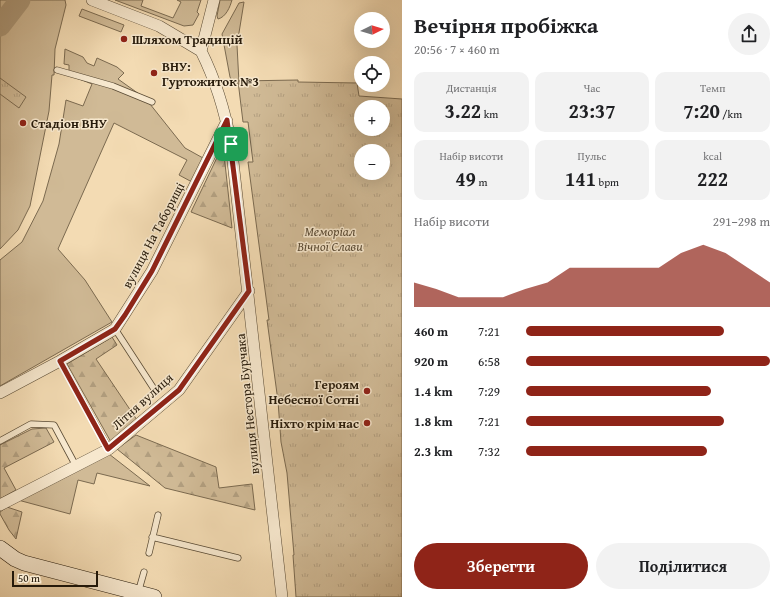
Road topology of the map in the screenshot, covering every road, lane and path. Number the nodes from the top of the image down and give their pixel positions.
1 (92, 0) edge
2 (214, 0) edge
3 (201, 51) junction
4 (57, 70) dead end
5 (152, 102) dead end
6 (227, 120) junction
7 (249, 291) junction
8 (115, 329) junction
9 (60, 361) junction
10 (156, 392) dead end
11 (0, 393) edge
12 (0, 441) edge
13 (108, 449) junction
14 (76, 467) junction
15 (0, 505) edge
16 (158, 514) dead end
17 (152, 538) junction
18 (0, 548) edge
19 (149, 553) dead end
20 (238, 558) dead end
21 (144, 572) dead end
22 (138, 593) junction
23 (154, 597) edge
24 (282, 597) edge

1 - 3 street
2 - 3 street
3 - 6 street, вулиця Нестора Бурчака
4 - 5 lane
6 - 7 street, вулиця Нестора Бурчака
6 - 8 street, вулиця На Таборищі
7 - 13 street, Літня вулиця
7 - 24 street, вулиця Нестора Бурчака
8 - 9 street, вулиця На Таборищі
8 - 10 lane
9 - 11 street, вулиця На Таборищі
9 - 13 lane
12 - 14 lane
13 - 14 street, Літня вулиця
14 - 15 street, Літня вулиця
16 - 17 lane
17 - 19 lane
17 - 20 lane
18 - 22 street
21 - 22 lane
22 - 23 street

